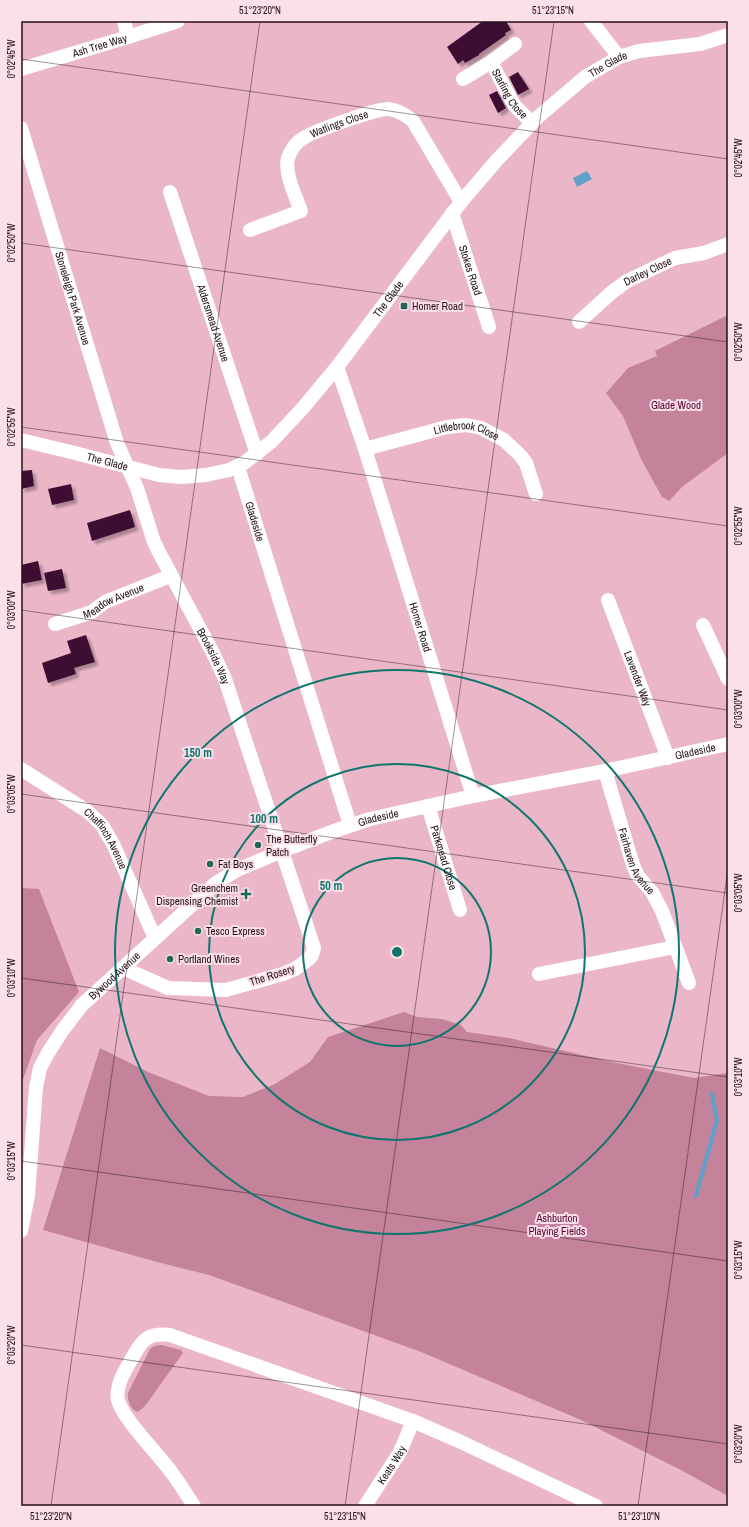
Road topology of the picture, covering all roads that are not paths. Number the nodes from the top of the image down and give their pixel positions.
1 (124, 21) edge
2 (178, 21) edge
3 (591, 21) edge
4 (728, 35) edge
5 (128, 37) junction
6 (516, 44) dead end
7 (619, 57) junction
8 (491, 62) junction
9 (21, 69) edge
10 (463, 79) dead end
11 (532, 123) junction
12 (21, 128) edge
13 (170, 192) dead end
14 (460, 202) junction
15 (452, 213) junction
16 (250, 230) dead end
17 (728, 244) edge
18 (579, 322) dead end
19 (489, 327) dead end
20 (336, 367) junction
21 (21, 440) edge
22 (365, 449) junction
23 (257, 454) junction
24 (238, 466) junction
25 (128, 467) junction
26 (536, 494) dead end
27 (170, 576) junction
28 (608, 600) dead end
29 (55, 624) dead end
30 (703, 625) dead end
31 (728, 679) edge
32 (728, 744) edge
33 (668, 758) junction
34 (21, 769) edge
35 (604, 771) junction
36 (473, 796) junction
37 (428, 806) junction
38 (350, 825) junction
39 (282, 851) junction
40 (460, 910) dead end
41 (155, 938) junction
42 (675, 947) junction
43 (123, 968) junction
44 (539, 974) dead end
45 (688, 982) dead end
46 (21, 1231) edge
47 (413, 1421) junction
48 (194, 1506) edge
49 (365, 1506) edge
50 (596, 1506) edge

1 - 5 street
2 - 5 street, Ash Tree Way
3 - 7 street
4 - 7 street, The Glade
5 - 9 street, Ash Tree Way
6 - 8 street, Starling Close
7 - 11 street, The Glade
8 - 10 street, Starling Close
8 - 11 street, Starling Close
11 - 14 street, The Glade
12 - 25 street, Stoneleigh Park Avenue
13 - 23 street, Aldersmead Avenue
14 - 15 street, The Glade
14 - 16 street, Watlings Close
15 - 19 street, Stokes Road
15 - 20 street, The Glade
17 - 18 street, Darley Close
20 - 22 street, Homer Road
20 - 23 street, The Glade
21 - 25 street, The Glade
22 - 26 street, Littlebrook Close
22 - 36 street, Homer Road
23 - 24 street, The Glade
24 - 25 street, The Glade
24 - 38 street, Gladeside
25 - 27 street, Brookside Way
27 - 29 street, Meadow Avenue
27 - 39 street, Brookside Way
28 - 33 street, Lavender Way
30 - 31 street
32 - 33 street, Gladeside
33 - 35 street, Gladeside
34 - 41 street, Chaffinch Avenue
35 - 36 street, Gladeside
35 - 42 street, Fairhaven Avenue
36 - 37 street, Gladeside
37 - 38 street, Gladeside
37 - 40 street, Parkmead Close
38 - 39 street, Bywood Avenue
39 - 41 street, Bywood Avenue
39 - 43 street, The Rosery
41 - 43 street, Bywood Avenue
42 - 44 street
42 - 45 street, Fairhaven Avenue
43 - 46 street, Bywood Avenue
47 - 48 street
47 - 49 street, Keats Way
47 - 50 street

